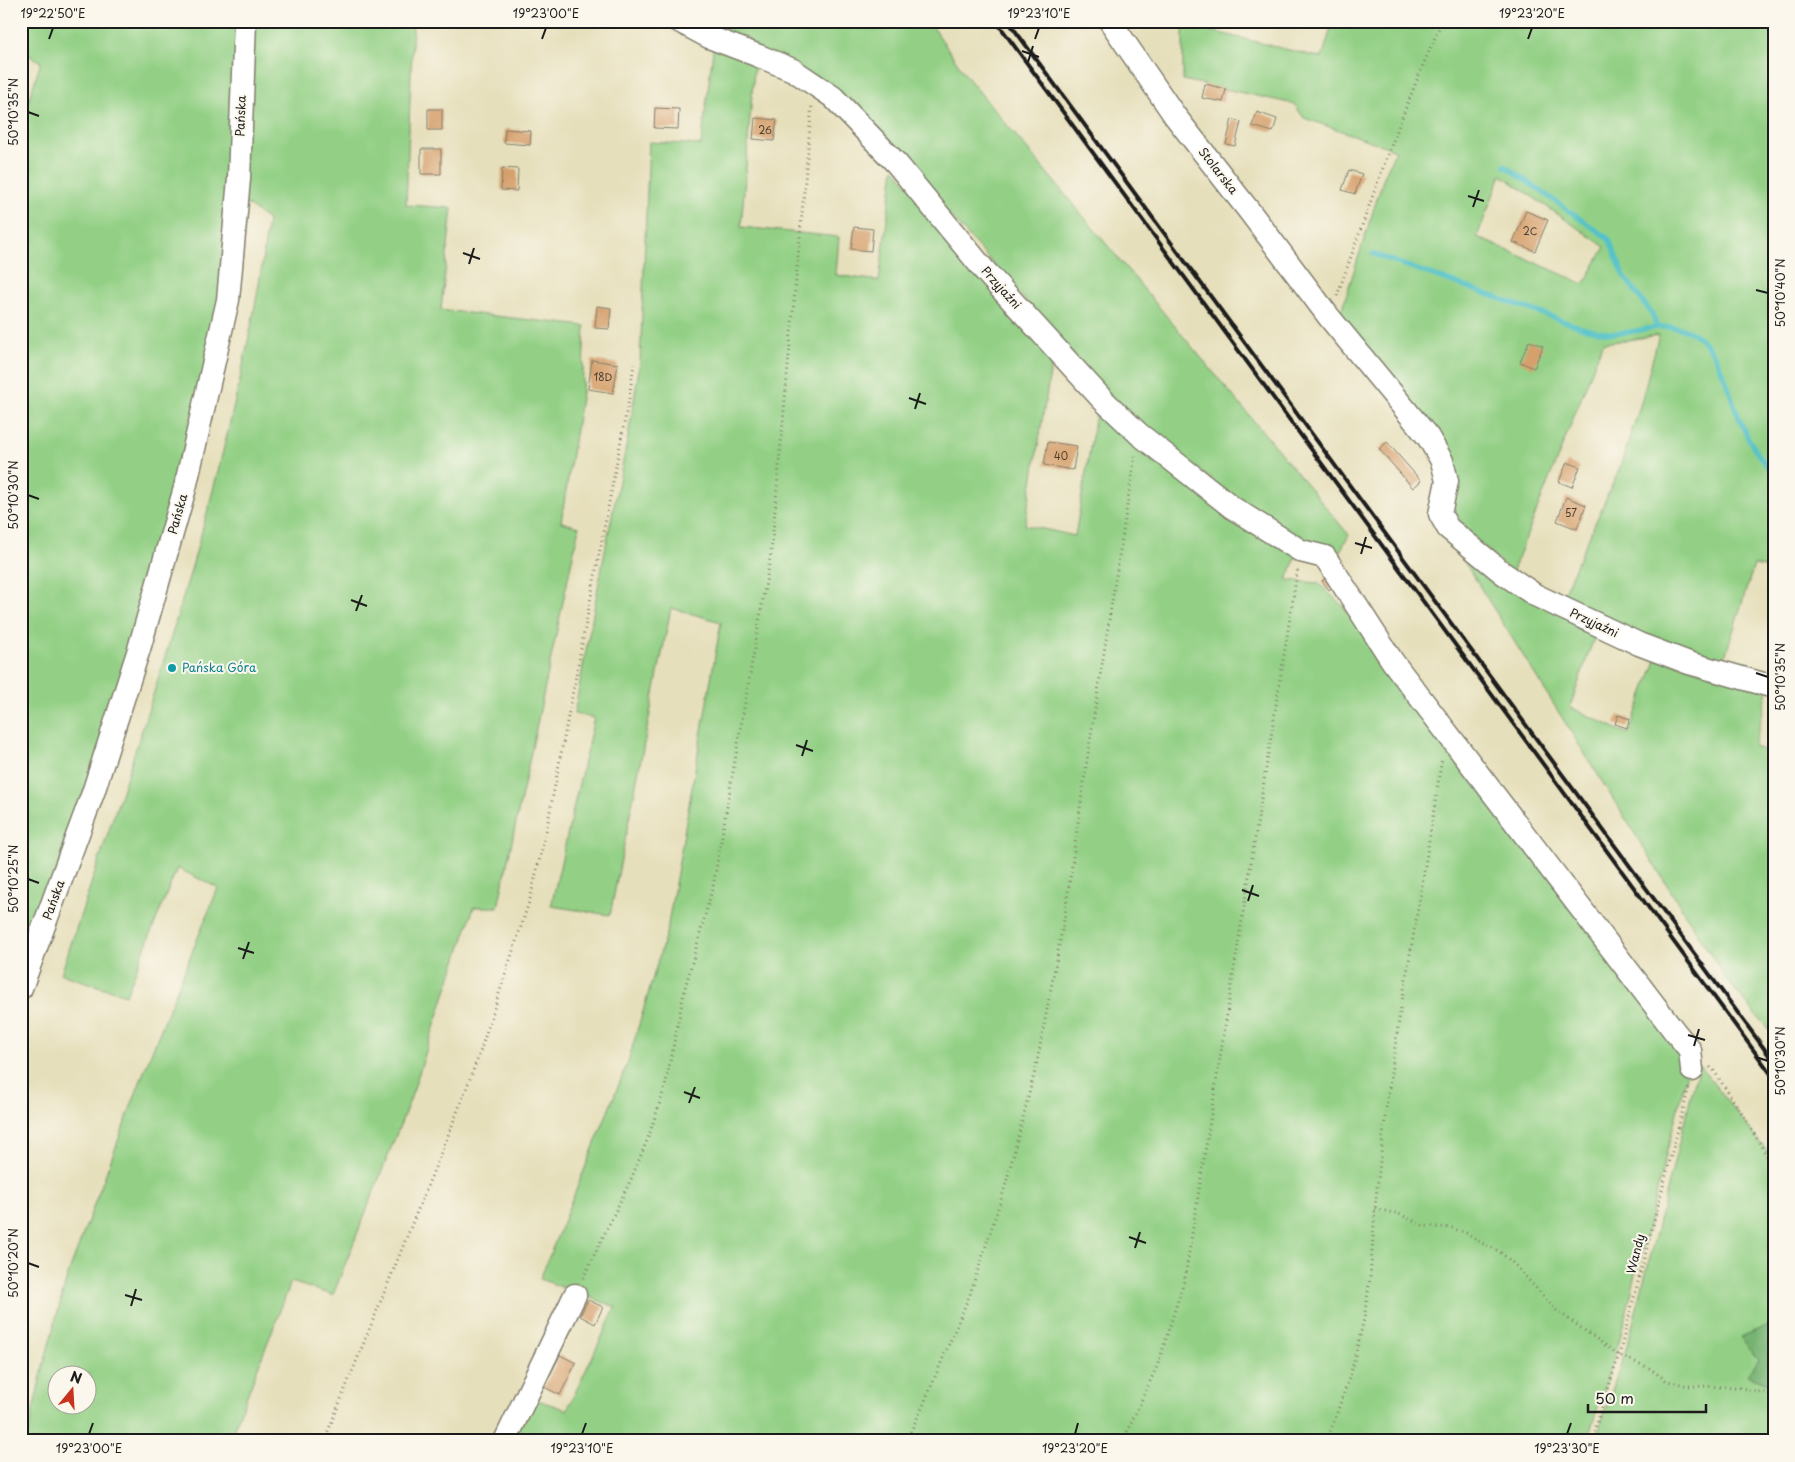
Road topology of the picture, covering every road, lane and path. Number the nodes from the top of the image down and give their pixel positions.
1 (245, 21) edge
2 (679, 21) edge
3 (1110, 21) edge
4 (1442, 21) edge
5 (814, 84) junction
6 (1329, 318) junction
7 (634, 364) dead end
8 (1139, 434) junction
9 (1440, 514) joint
10 (1301, 551) junction
11 (1774, 687) edge
12 (1446, 730) junction
13 (21, 988) edge
14 (1691, 1060) junction
15 (1774, 1168) edge
16 (1375, 1209) junction
17 (575, 1295) joint
18 (1619, 1355) junction
19 (1774, 1395) edge
20 (324, 1441) edge
21 (505, 1441) edge
22 (906, 1441) edge
23 (1122, 1441) edge
24 (1327, 1441) edge
25 (1591, 1441) edge

1 - 13 street, Pańska
2 - 5 street, Przyjaźni
3 - 6 street, Stolarska
4 - 6 path
5 - 8 street, Przyjaźni
5 - 17 path
6 - 9 street, Stolarska
7 - 20 path
8 - 10 street, Przyjaźni
8 - 22 path
9 - 11 street, Przyjaźni
10 - 12 street, Przyjaźni
10 - 23 path
12 - 14 street
12 - 16 path
14 - 15 path
14 - 18 path, Wandy
16 - 18 path
16 - 24 path
17 - 21 street
18 - 19 path
18 - 25 path, Wandy

